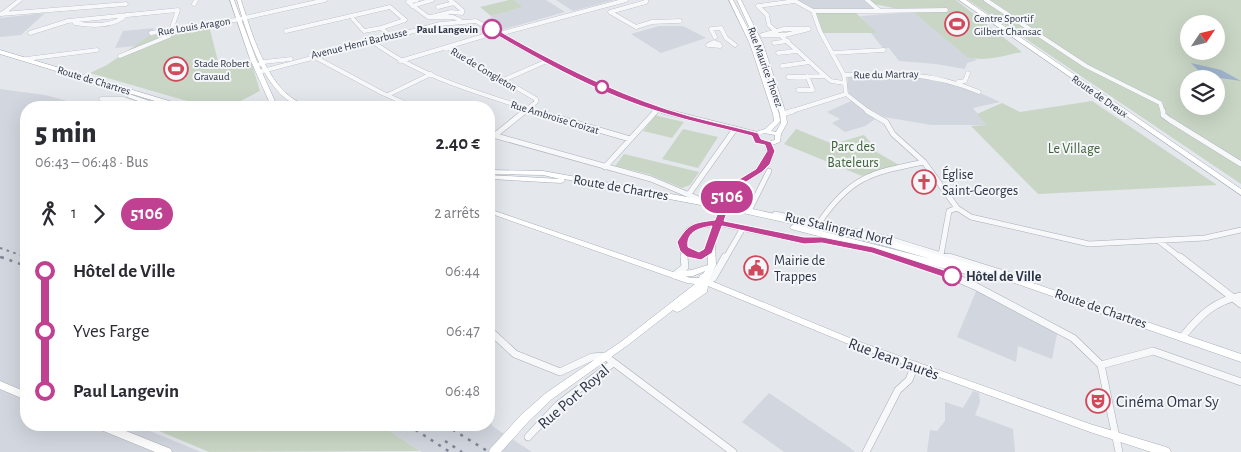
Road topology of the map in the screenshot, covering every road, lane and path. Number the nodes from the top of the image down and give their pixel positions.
1 (20, 0) edge
2 (232, 0) edge
3 (239, 0) edge
4 (325, 0) edge
5 (417, 0) edge
6 (432, 0) edge
7 (626, 0) edge
8 (646, 0) edge
9 (731, 0) edge
10 (739, 0) edge
11 (795, 0) edge
12 (866, 0) edge
13 (962, 0) edge
14 (986, 0) edge
15 (452, 1) edge
16 (310, 2) edge
17 (126, 4) dead end
18 (412, 6) junction
19 (438, 7) dead end
20 (946, 10) dead end
21 (813, 11) junction
22 (880, 11) junction
23 (462, 12) junction
24 (1, 15) edge
25 (456, 17) junction
26 (351, 18) junction
27 (431, 18) junction
28 (241, 19) junction
29 (460, 20) junction
30 (444, 21) junction
31 (680, 21) dead end
32 (381, 28) junction
33 (819, 28) junction
34 (809, 29) junction
35 (170, 30) junction
36 (776, 30) junction
37 (286, 31) dead end
38 (151, 33) dead end
39 (498, 33) junction
40 (30, 34) dead end
41 (388, 35) junction
42 (759, 35) junction
43 (782, 36) junction
44 (714, 40) dead end
45 (372, 41) junction
46 (788, 41) junction
47 (774, 43) dead end
48 (735, 45) dead end
49 (447, 47) junction
50 (98, 50) dead end
51 (884, 50) dead end
52 (798, 51) junction
53 (0, 52) edge
54 (778, 53) dead end
55 (832, 53) junction
56 (312, 55) junction
57 (120, 56) dead end
58 (0, 57) edge
59 (26, 59) junction
60 (273, 61) junction
61 (400, 61) junction
62 (547, 61) junction
63 (264, 62) junction
64 (810, 62) junction
65 (782, 66) dead end
66 (278, 67) junction
67 (257, 69) junction
68 (268, 71) junction
69 (968, 73) dead end
70 (431, 74) junction
71 (844, 75) junction
72 (807, 76) junction
73 (825, 76) junction
74 (788, 77) dead end
75 (501, 81) junction
76 (956, 82) junction
77 (844, 83) junction
78 (798, 90) dead end
79 (979, 92) dead end
80 (846, 94) junction
81 (388, 95) junction
82 (101, 99) dead end
83 (129, 101) edge
84 (142, 101) edge
85 (164, 101) edge
86 (272, 101) edge
87 (294, 101) edge
88 (401, 101) edge
89 (657, 109) junction
90 (529, 110) junction
91 (779, 114) junction
92 (734, 129) junction
93 (767, 131) junction
94 (495, 132) edge
95 (755, 134) junction
96 (778, 134) junction
97 (495, 136) edge
98 (630, 139) junction
99 (768, 144) junction
100 (924, 162) junction
101 (1241, 164) edge
102 (605, 167) junction
103 (769, 171) dead end
104 (495, 172) edge
105 (495, 177) edge
106 (1240, 192) edge
107 (689, 194) junction
108 (957, 208) junction
109 (750, 209) junction
110 (495, 213) edge
111 (819, 223) junction
112 (743, 228) junction
113 (1241, 230) edge
114 (1160, 242) junction
115 (683, 248) junction
116 (710, 248) junction
117 (941, 254) junction
118 (707, 267) junction
119 (675, 275) junction
120 (704, 281) junction
121 (1241, 296) edge
122 (1232, 298) junction
123 (1241, 304) edge
124 (1184, 335) junction
125 (495, 336) edge
126 (1241, 357) edge
127 (602, 358) junction
128 (613, 362) junction
129 (1241, 363) edge
130 (915, 365) junction
131 (1101, 366) junction
132 (1241, 382) edge
133 (0, 385) edge
134 (20, 393) edge
135 (115, 431) edge
136 (1116, 435) junction
137 (528, 436) dead end
138 (167, 452) edge
139 (494, 452) edge
140 (733, 452) edge
141 (866, 452) edge
142 (1119, 452) edge
143 (1166, 452) edge

1 - 24 street
2 - 28 street
3 - 28 street
4 - 16 street, Rue Louis Aragon
5 - 18 street
6 - 18 street
7 - 39 street
8 - 31 street
9 - 91 street, Rue Maurice Thorez
10 - 42 street, Rue Maurice Thorez
11 - 21 street
11 - 36 street
12 - 22 street
13 - 106 main road, Route de Dreux
14 - 101 street
15 - 19 street
15 - 23 street
16 - 28 street, Rue Louis Aragon
17 - 24 street
18 - 27 street
20 - 22 street
21 - 22 street
21 - 33 street
23 - 25 street
23 - 27 street
25 - 29 street
25 - 30 street
26 - 32 street
26 - 32 street
26 - 37 street
27 - 30 street
28 - 35 street, Rue Louis Aragon
28 - 63 street
28 - 67 street
29 - 30 street
29 - 39 street
30 - 41 street, Avenue Henri Barbusse
30 - 45 street, Avenue Henri Barbusse
32 - 41 street
33 - 34 street
33 - 55 street
34 - 36 street
34 - 43 street
35 - 38 street, Rue Louis Aragon
35 - 40 street
35 - 57 street
36 - 42 street
36 - 43 street
39 - 49 street
39 - 62 street
41 - 56 street, Avenue Henri Barbusse
42 - 43 street
42 - 91 street, Rue Maurice Thorez
43 - 46 street
44 - 48 street
45 - 56 street, Avenue Henri Barbusse
45 - 61 street, Rue Ambroise Croizat
46 - 47 street
46 - 52 street
49 - 61 street
49 - 75 street, Rue de Congleton
50 - 59 street
51 - 55 street
52 - 54 street
52 - 64 street
53 - 59 main road, Route de Chartres
55 - 71 street
56 - 60 street, Avenue Henri Barbusse
56 - 66 street, Avenue Henri Barbusse
56 - 81 street
58 - 84 main road, Route de Chartres
59 - 85 main road, Route de Chartres
60 - 63 street, Avenue Henri Barbusse
60 - 66 street
61 - 70 street, Rue Ambroise Croizat
62 - 75 street
62 - 89 street
63 - 67 street, Avenue Henri Barbusse
63 - 68 street
64 - 65 street
64 - 73 street
66 - 68 street, Avenue Henri Barbusse
67 - 68 street, Avenue Henri Barbusse
67 - 86 street
68 - 87 street
69 - 76 street
70 - 81 street
70 - 90 street, Rue Ambroise Croizat
71 - 76 street, Rue du Martray
71 - 77 street
72 - 73 street
72 - 74 street
72 - 78 street
73 - 77 street
75 - 90 street, Rue de Congleton
76 - 79 street, Rue du Martray
77 - 80 street
80 - 91 street
80 - 100 street
81 - 88 street
82 - 83 street
89 - 92 street
89 - 98 street
90 - 94 street
90 - 98 street, Rue Ambroise Croizat
91 - 93 street, Rue Maurice Thorez
91 - 96 street, Rue Maurice Thorez
92 - 95 street
92 - 107 street
93 - 95 street
93 - 96 street
95 - 99 street
96 - 99 street
97 - 102 street, Rue Stalingrad Nord
98 - 102 street
99 - 116 street, bridge
100 - 108 street
100 - 111 street
102 - 107 street, Rue Stalingrad Nord
103 - 109 street
104 - 126 main road, Route de Chartres
105 - 129 main road, Route de Chartres
107 - 109 street, Rue Stalingrad Nord
108 - 114 street
108 - 117 street
109 - 111 street, Rue Stalingrad Nord
110 - 119 street, Rue Jean Jaurès
111 - 117 street, Rue Stalingrad Nord
112 - 115 street
112 - 120 street
112 - 131 street
113 - 114 street
114 - 122 street
115 - 116 street
115 - 119 street
116 - 118 street
116 - 120 street
117 - 124 street, Rue Stalingrad Nord
118 - 119 street, Rue Jean Jaurès
118 - 120 street
119 - 120 street, Rue Jean Jaurès
120 - 127 street
120 - 130 street, Rue Jean Jaurès
121 - 122 street
122 - 123 street
122 - 124 street
124 - 126 street, Rue Stalingrad Nord
125 - 127 street
127 - 128 street, Rue Port Royal
127 - 139 street
128 - 137 street, Rue Port Royal
128 - 140 street
130 - 136 street, Rue Jean Jaurès
130 - 141 street
131 - 132 street
131 - 136 street
133 - 134 street
135 - 138 street
136 - 142 street
136 - 143 street, Rue Jean Jaurès

